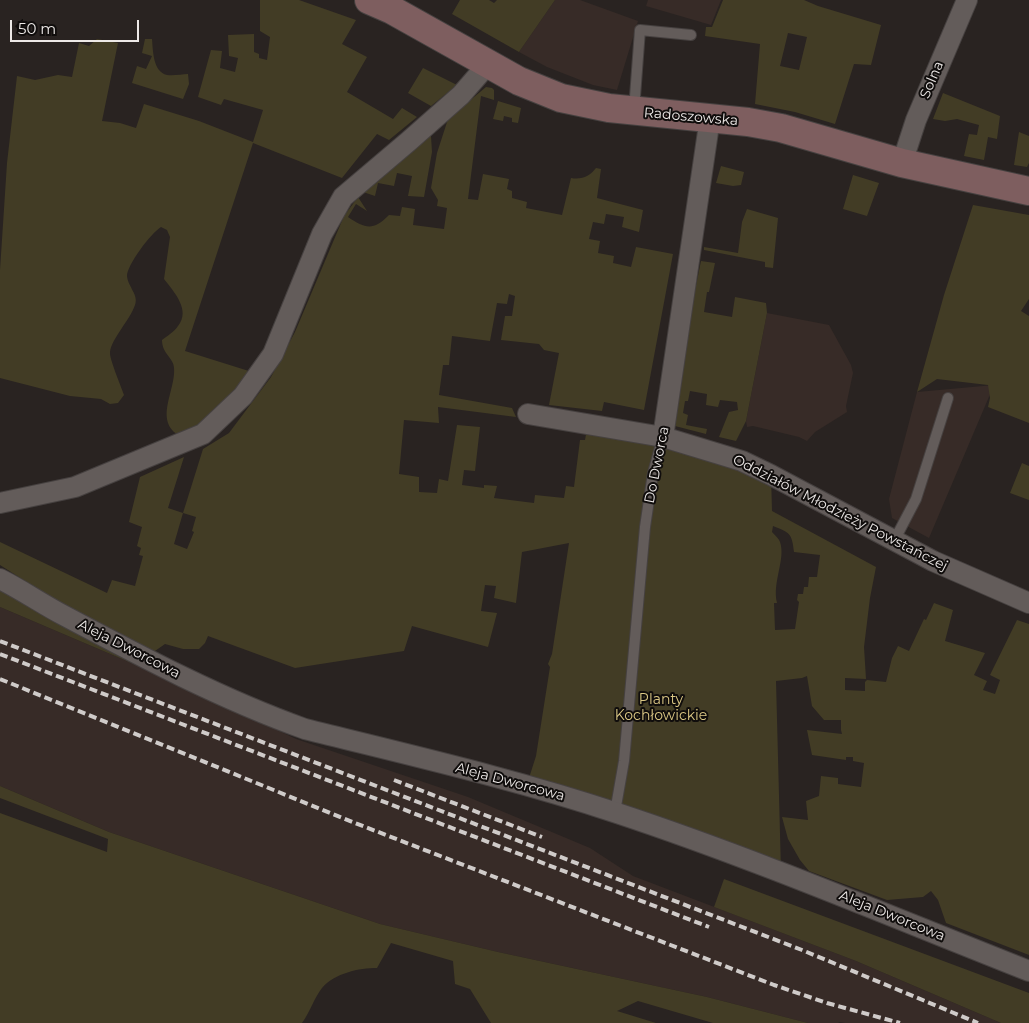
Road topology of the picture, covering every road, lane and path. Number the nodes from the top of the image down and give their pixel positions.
1 (370, 0) edge
2 (967, 0) edge
3 (691, 35) dead end
4 (488, 64) junction
5 (633, 111) junction
6 (710, 118) junction
7 (902, 163) junction
8 (1029, 191) edge
9 (948, 398) dead end
10 (528, 414) dead end
11 (663, 437) junction
12 (0, 503) edge
13 (894, 541) junction
14 (0, 579) edge
15 (1029, 604) edge
16 (615, 812) junction
17 (1029, 970) edge

1 - 4 street, Radoszowska
2 - 7 street, Solna
3 - 5 lane
4 - 5 street, Radoszowska
4 - 12 street
5 - 6 street, Radoszowska
6 - 7 street, Radoszowska
6 - 11 street, Do Dworca
7 - 8 street, Radoszowska
9 - 13 lane
10 - 11 street, Oddziałów Młodzieży Powstańczej
11 - 13 street, Oddziałów Młodzieży Powstańczej
11 - 16 lane, Do Dworca
13 - 15 street, Oddziałów Młodzieży Powstańczej
14 - 16 street, Aleja Dworcowa
16 - 17 street, Aleja Dworcowa

